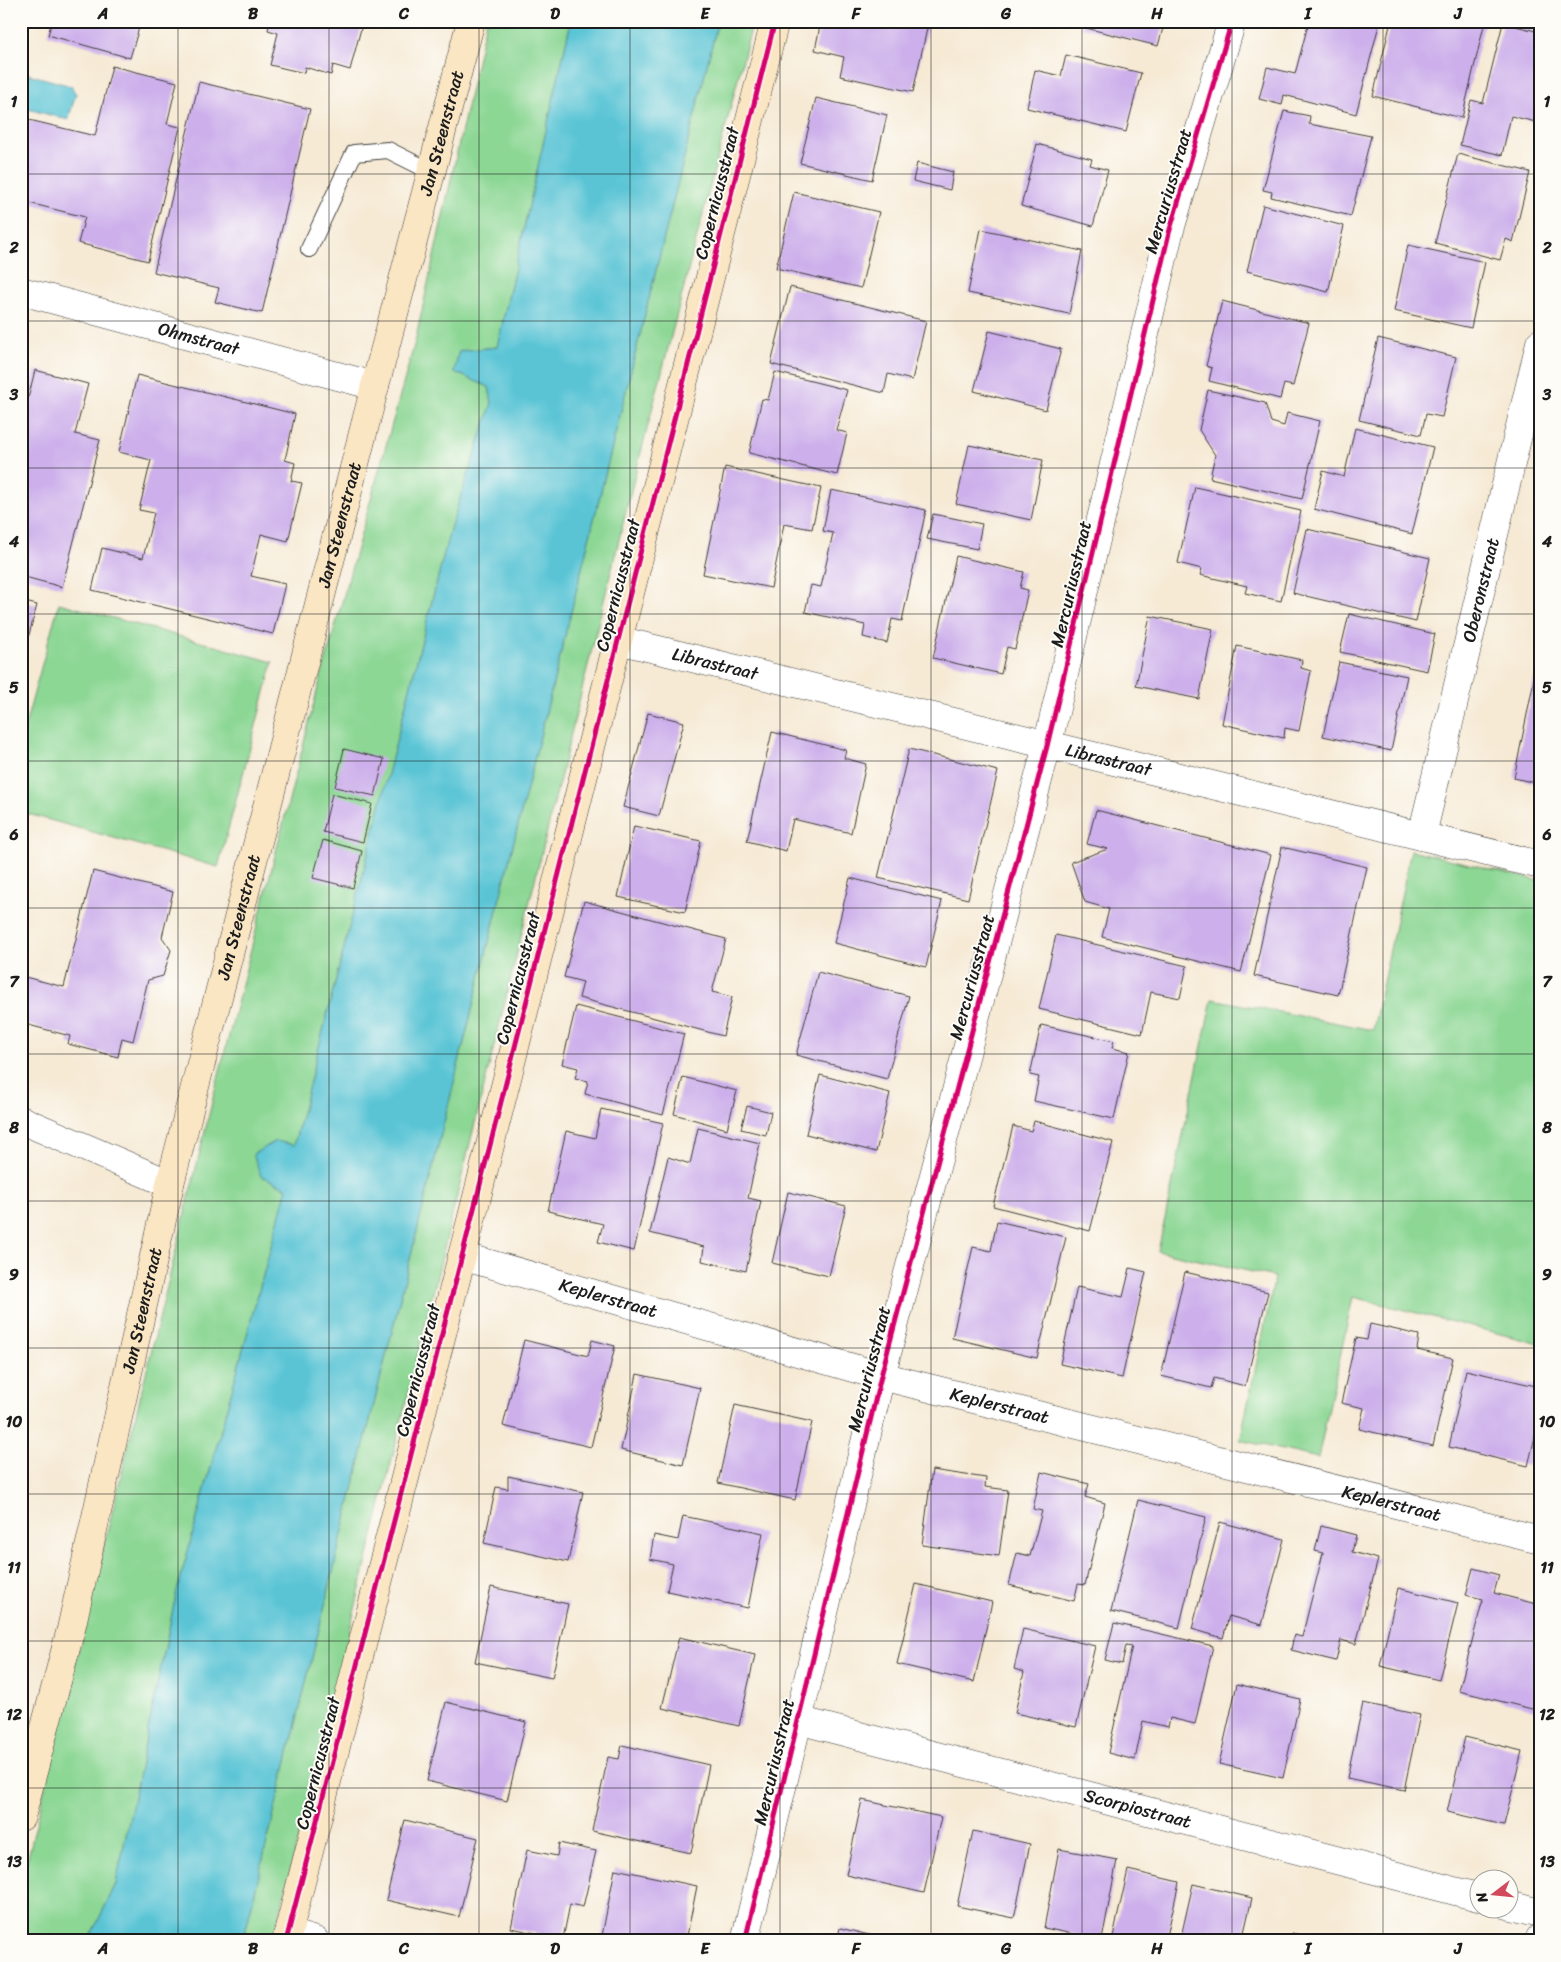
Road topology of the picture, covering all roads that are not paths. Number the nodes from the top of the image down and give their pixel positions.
1 (471, 21) edge
2 (775, 21) edge
3 (1232, 21) edge
4 (432, 172) junction
5 (309, 249) dead end
6 (21, 291) edge
7 (1540, 343) edge
8 (375, 386) junction
9 (618, 640) junction
10 (1047, 746) junction
11 (1422, 835) junction
12 (1540, 865) edge
13 (21, 1120) edge
14 (170, 1184) junction
15 (462, 1256) junction
16 (881, 1376) junction
17 (1540, 1540) edge
18 (798, 1720) junction
19 (21, 1817) edge
20 (1468, 1895) edge
21 (1518, 1908) edge
22 (1540, 1913) edge
23 (287, 1937) edge
24 (315, 1941) edge
25 (745, 1941) edge

1 - 4 street, Jan Steenstraat
2 - 9 street, Copernicusstraat
3 - 10 street, Mercuriusstraat
4 - 5 lane
4 - 8 street, Jan Steenstraat
6 - 8 street, Ohmstraat
7 - 11 street, Oberonstraat
8 - 14 street, Jan Steenstraat
9 - 10 street, Librastraat
9 - 15 street, Copernicusstraat
10 - 11 street, Librastraat
10 - 16 street, Mercuriusstraat
11 - 12 street, Librastraat
13 - 14 street
14 - 19 street, Jan Steenstraat
15 - 16 street, Keplerstraat
15 - 23 street, Copernicusstraat
16 - 17 street, Keplerstraat
16 - 18 street, Mercuriusstraat
18 - 20 street, Scorpiostraat
18 - 25 street, Mercuriusstraat
21 - 22 street
23 - 24 street

